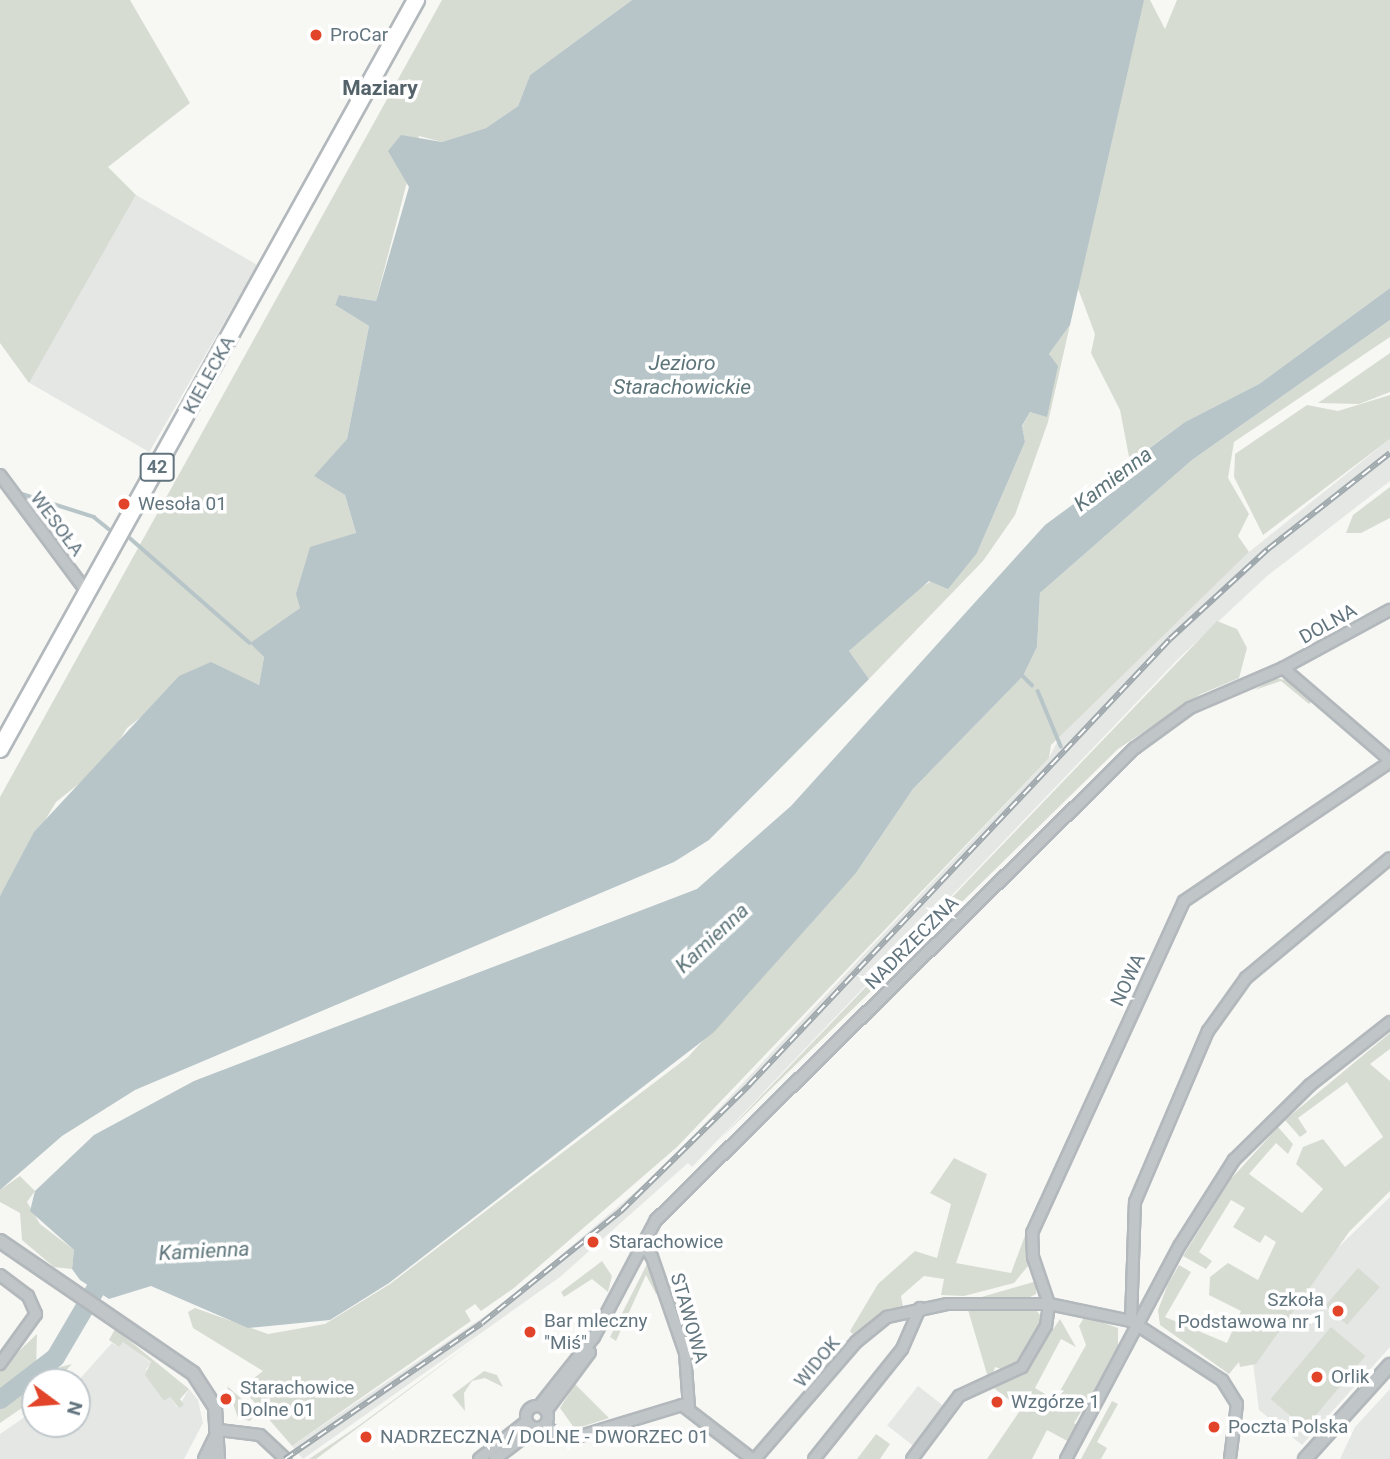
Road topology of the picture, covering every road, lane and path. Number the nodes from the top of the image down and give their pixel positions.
1 (416, 0) edge
2 (0, 475) edge
3 (88, 592) junction
4 (1390, 610) edge
5 (1283, 668) junction
6 (0, 749) edge
7 (1390, 761) edge
8 (1390, 858) edge
9 (1390, 1022) edge
10 (0, 1241) edge
11 (641, 1243) junction
12 (0, 1275) edge
13 (1049, 1304) junction
14 (920, 1308) junction
15 (1131, 1321) junction
16 (1141, 1327) junction
17 (0, 1364) edge
18 (1390, 1366) edge
19 (689, 1407) junction
20 (543, 1408) junction
21 (527, 1421) junction
22 (541, 1427) junction
23 (219, 1430) junction
24 (205, 1459) edge
25 (218, 1459) edge
26 (286, 1459) edge
27 (479, 1459) edge
28 (495, 1459) edge
29 (753, 1459) edge
30 (814, 1459) edge
31 (912, 1459) edge
32 (1066, 1459) edge
33 (1230, 1459) edge
34 (1305, 1459) edge

1 - 3 main road, KIELECKA / 42
2 - 3 street, WESOŁA
3 - 6 main road, KIELECKA / 42
4 - 5 street, DOLNA
5 - 7 street
5 - 11 street, NADRZECZNA
7 - 13 street, NOWA
8 - 15 street
9 - 16 street
10 - 23 street
11 - 19 street, STAWOWA
11 - 20 street, NADRZECZNA
12 - 17 street
13 - 14 street, WIDOK
13 - 15 street, WIDOK
13 - 31 street
14 - 29 street, WIDOK
14 - 30 street
15 - 16 street, WIDOK
16 - 32 street
16 - 33 street, WIDOK
18 - 34 street
19 - 22 street
19 - 29 street
20 - 21 street, NADRZECZNA
20 - 22 street
21 - 22 street
21 - 27 street
22 - 28 street
23 - 24 street
23 - 25 street
23 - 26 street

